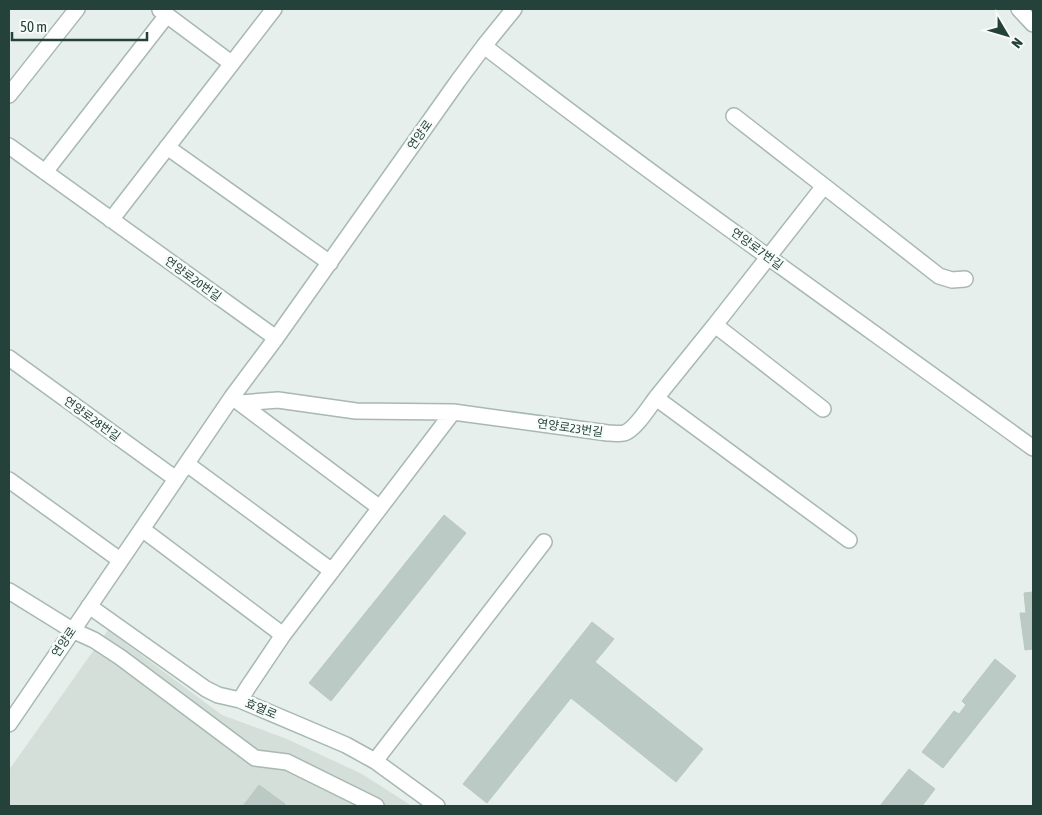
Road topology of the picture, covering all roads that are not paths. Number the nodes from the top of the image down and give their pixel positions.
1 (77, 9) edge
2 (274, 9) edge
3 (514, 9) edge
4 (1019, 9) edge
5 (163, 12) edge
6 (1033, 24) edge
7 (484, 46) junction
8 (231, 63) junction
9 (9, 95) edge
10 (734, 116) dead end
11 (9, 146) edge
12 (166, 147) junction
13 (45, 172) junction
14 (824, 186) junction
15 (111, 220) junction
16 (768, 258) junction
17 (330, 263) junction
18 (965, 279) dead end
19 (715, 325) junction
20 (276, 338) junction
21 (9, 358) edge
22 (656, 398) junction
23 (236, 400) junction
24 (823, 409) dead end
25 (453, 412) junction
26 (1033, 448) edge
27 (187, 464) junction
28 (176, 479) junction
29 (9, 480) edge
30 (380, 508) junction
31 (142, 529) junction
32 (849, 540) dead end
33 (544, 542) dead end
34 (120, 560) junction
35 (332, 571) junction
36 (9, 591) edge
37 (89, 606) junction
38 (72, 630) junction
39 (283, 635) junction
40 (240, 700) junction
41 (9, 724) edge
42 (375, 762) junction
43 (376, 806) edge
44 (438, 806) edge

1 - 9 street
2 - 8 street
3 - 7 street, 연양로
4 - 6 street
5 - 8 street
5 - 13 street
7 - 16 street, 연양로7번길
7 - 17 street, 연양로
8 - 12 street
10 - 14 street
11 - 13 street, 연양로20번길
12 - 15 street
12 - 17 street
13 - 15 street, 연양로20번길
14 - 16 street
14 - 18 street
15 - 20 street, 연양로20번길
16 - 19 street
16 - 26 street, 연양로7번길
17 - 20 street, 연양로
19 - 22 street
19 - 24 street
20 - 23 street, 연양로
21 - 28 street, 연양로28번길
22 - 25 street, 연양로23번길
22 - 32 street
23 - 25 street, 연양로23번길
23 - 27 street, 연양로
23 - 30 street
25 - 30 street
27 - 28 street, 연양로
27 - 35 street
28 - 31 street, 연양로
29 - 34 street
30 - 35 street
31 - 34 street, 연양로
31 - 39 street
33 - 42 street
34 - 37 street, 연양로
35 - 39 street
36 - 38 street
37 - 38 street, 연양로
37 - 40 street, 효열로
38 - 41 street, 연양로
38 - 43 street
39 - 40 street
40 - 42 street, 효열로
42 - 44 street, 효열로

